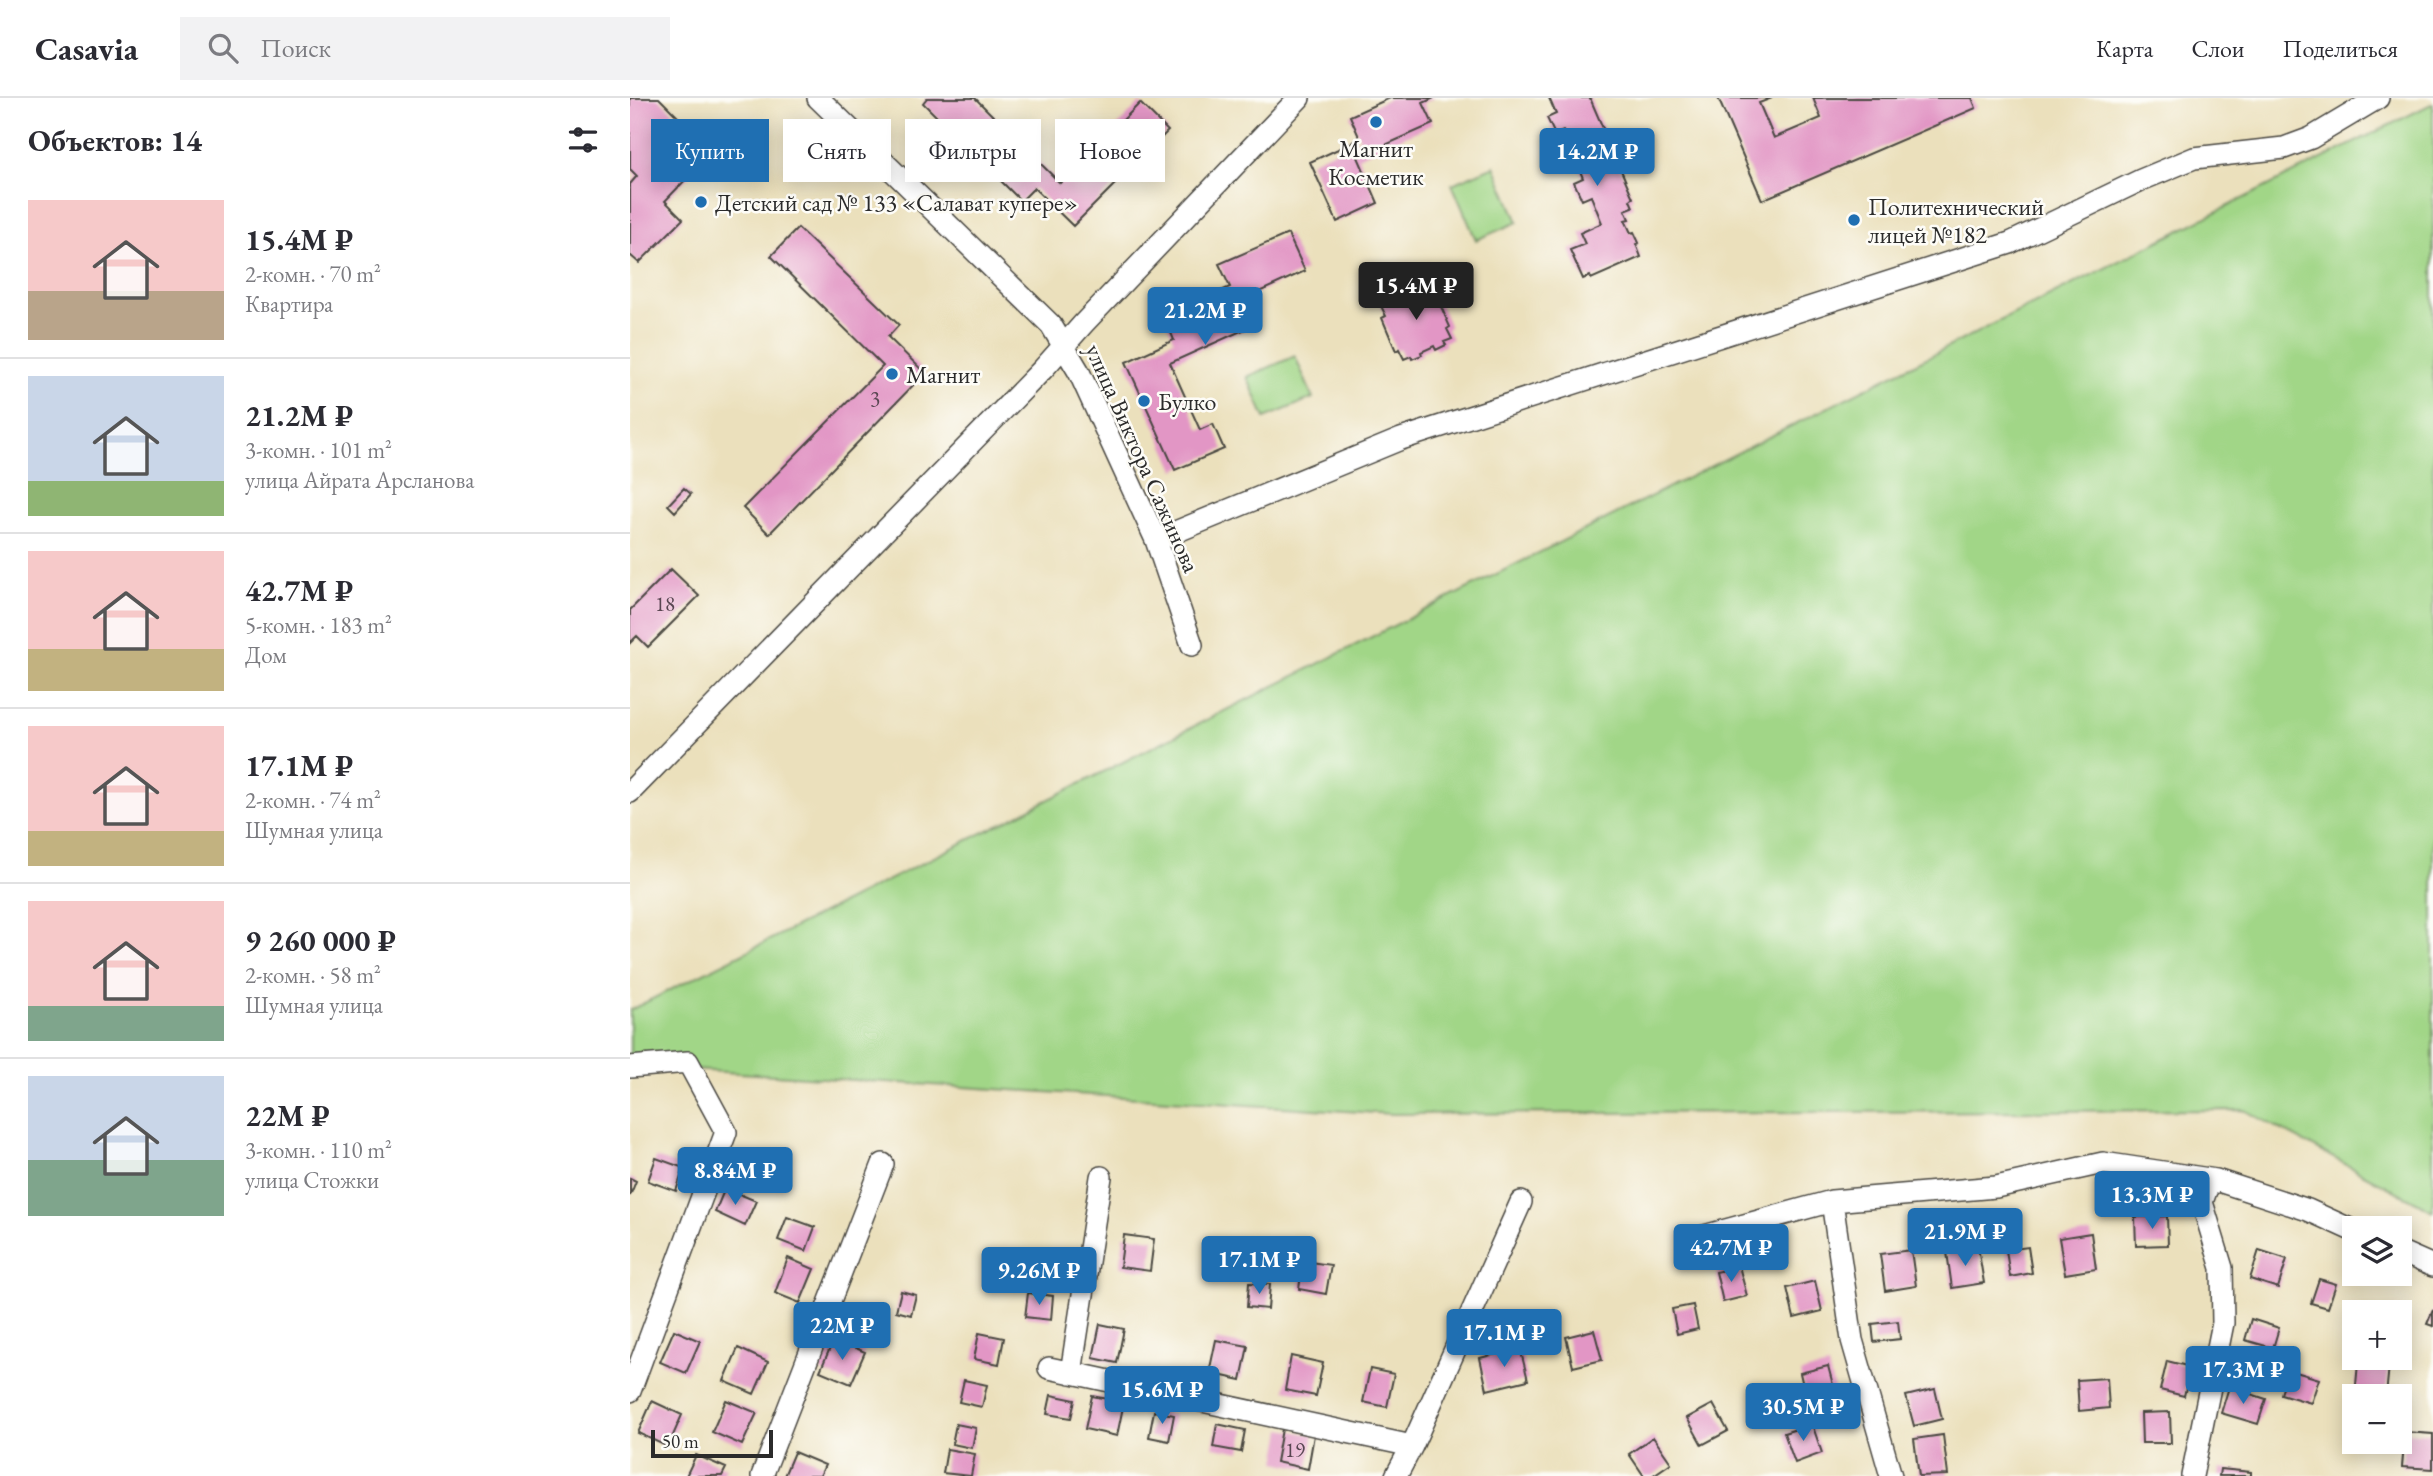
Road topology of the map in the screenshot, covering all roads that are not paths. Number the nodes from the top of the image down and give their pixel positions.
1 (818, 98) edge
2 (1299, 98) edge
3 (2378, 98) edge
4 (1064, 345) junction
5 (1156, 540) junction
6 (1192, 645) dead end
7 (630, 792) edge
8 (630, 1067) edge
9 (883, 1164) dead end
10 (1101, 1177) dead end
11 (2216, 1180) junction
12 (1832, 1201) junction
13 (1521, 1202) dead end
14 (2342, 1226) edge
15 (1704, 1236) dead end
16 (2412, 1257) edge
17 (2433, 1266) edge
18 (1049, 1368) dead end
19 (1071, 1373) junction
20 (630, 1391) edge
21 (1412, 1446) junction
22 (762, 1476) edge
23 (1396, 1476) edge
24 (1891, 1476) edge
25 (2192, 1476) edge

1 - 4 street, улица Виктора Сажинова
2 - 4 street
3 - 5 street
4 - 5 street, улица Виктора Сажинова
4 - 7 street
5 - 6 street, улица Виктора Сажинова
8 - 20 street
9 - 22 street
10 - 19 street
11 - 12 street
11 - 14 street
11 - 25 street
12 - 15 street
12 - 24 street
13 - 21 street
16 - 17 street
18 - 19 street
19 - 21 street
21 - 23 street

